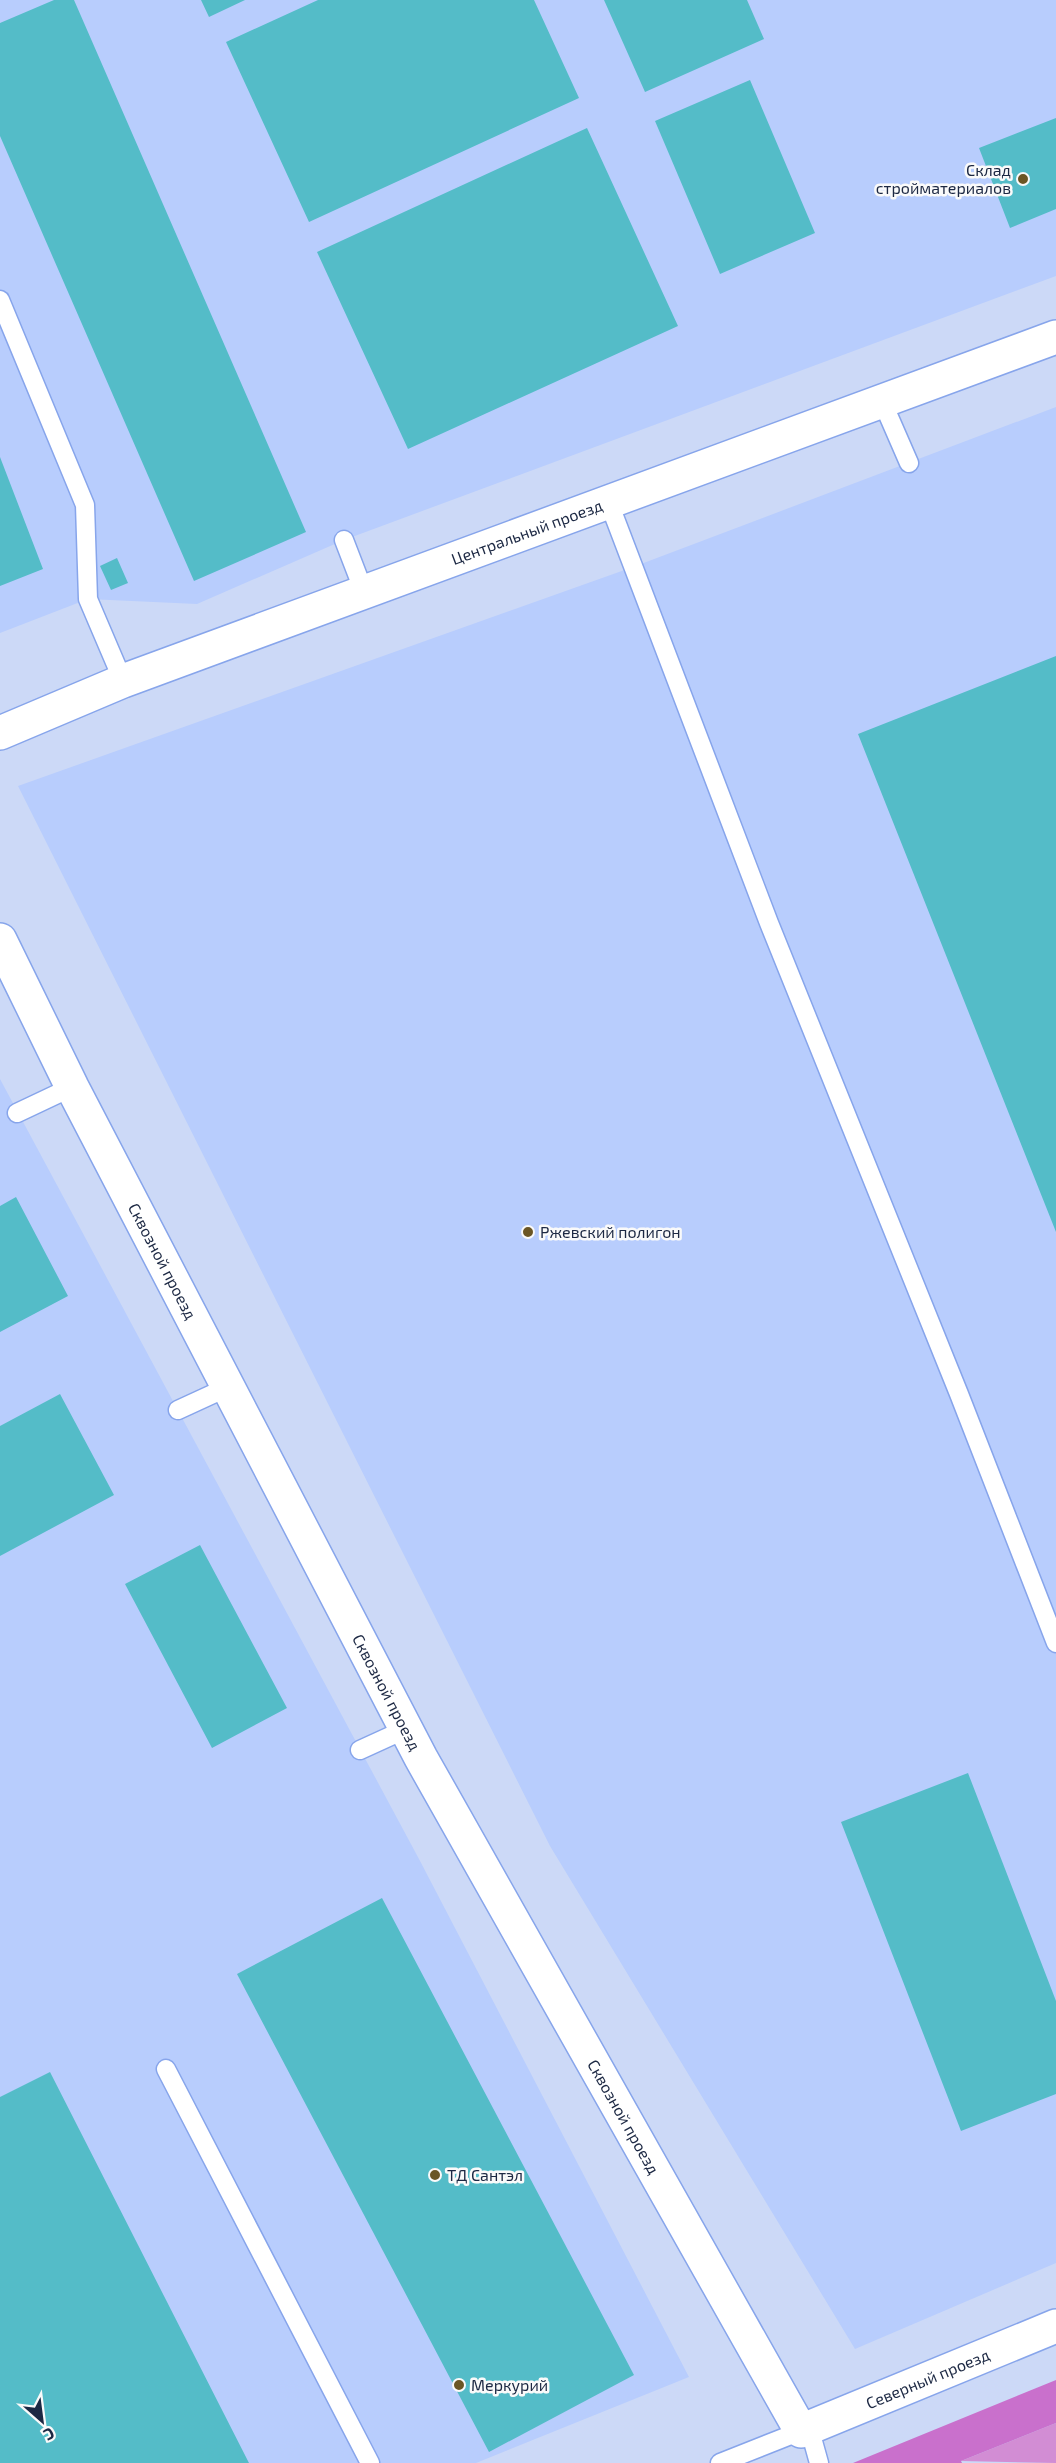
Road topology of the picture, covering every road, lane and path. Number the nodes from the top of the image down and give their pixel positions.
1 (0, 300) edge
2 (1056, 337) edge
3 (882, 401) junction
4 (909, 463) dead end
5 (609, 503) junction
6 (344, 540) dead end
7 (364, 592) junction
8 (123, 681) junction
9 (0, 733) edge
10 (0, 940) edge
11 (72, 1087) junction
12 (17, 1113) dead end
13 (228, 1387) junction
14 (178, 1410) dead end
15 (1056, 1643) edge
16 (406, 1730) junction
17 (360, 1750) dead end
18 (166, 2069) dead end
19 (1056, 2326) edge
20 (805, 2429) junction
21 (370, 2463) edge
22 (720, 2463) edge
23 (819, 2463) edge

1 - 8 lane
2 - 3 street, Центральный проезд
3 - 4 lane
3 - 5 street, Центральный проезд
5 - 7 street, Центральный проезд
5 - 15 lane
6 - 7 lane
7 - 8 street, Центральный проезд
8 - 9 street, Центральный проезд
10 - 11 street, Сквозной проезд
11 - 12 lane
11 - 13 street, Сквозной проезд
13 - 14 lane
13 - 16 street, Сквозной проезд
16 - 17 lane
16 - 20 street, Сквозной проезд
18 - 21 lane
19 - 20 street, Северный проезд
20 - 22 lane
20 - 23 lane

